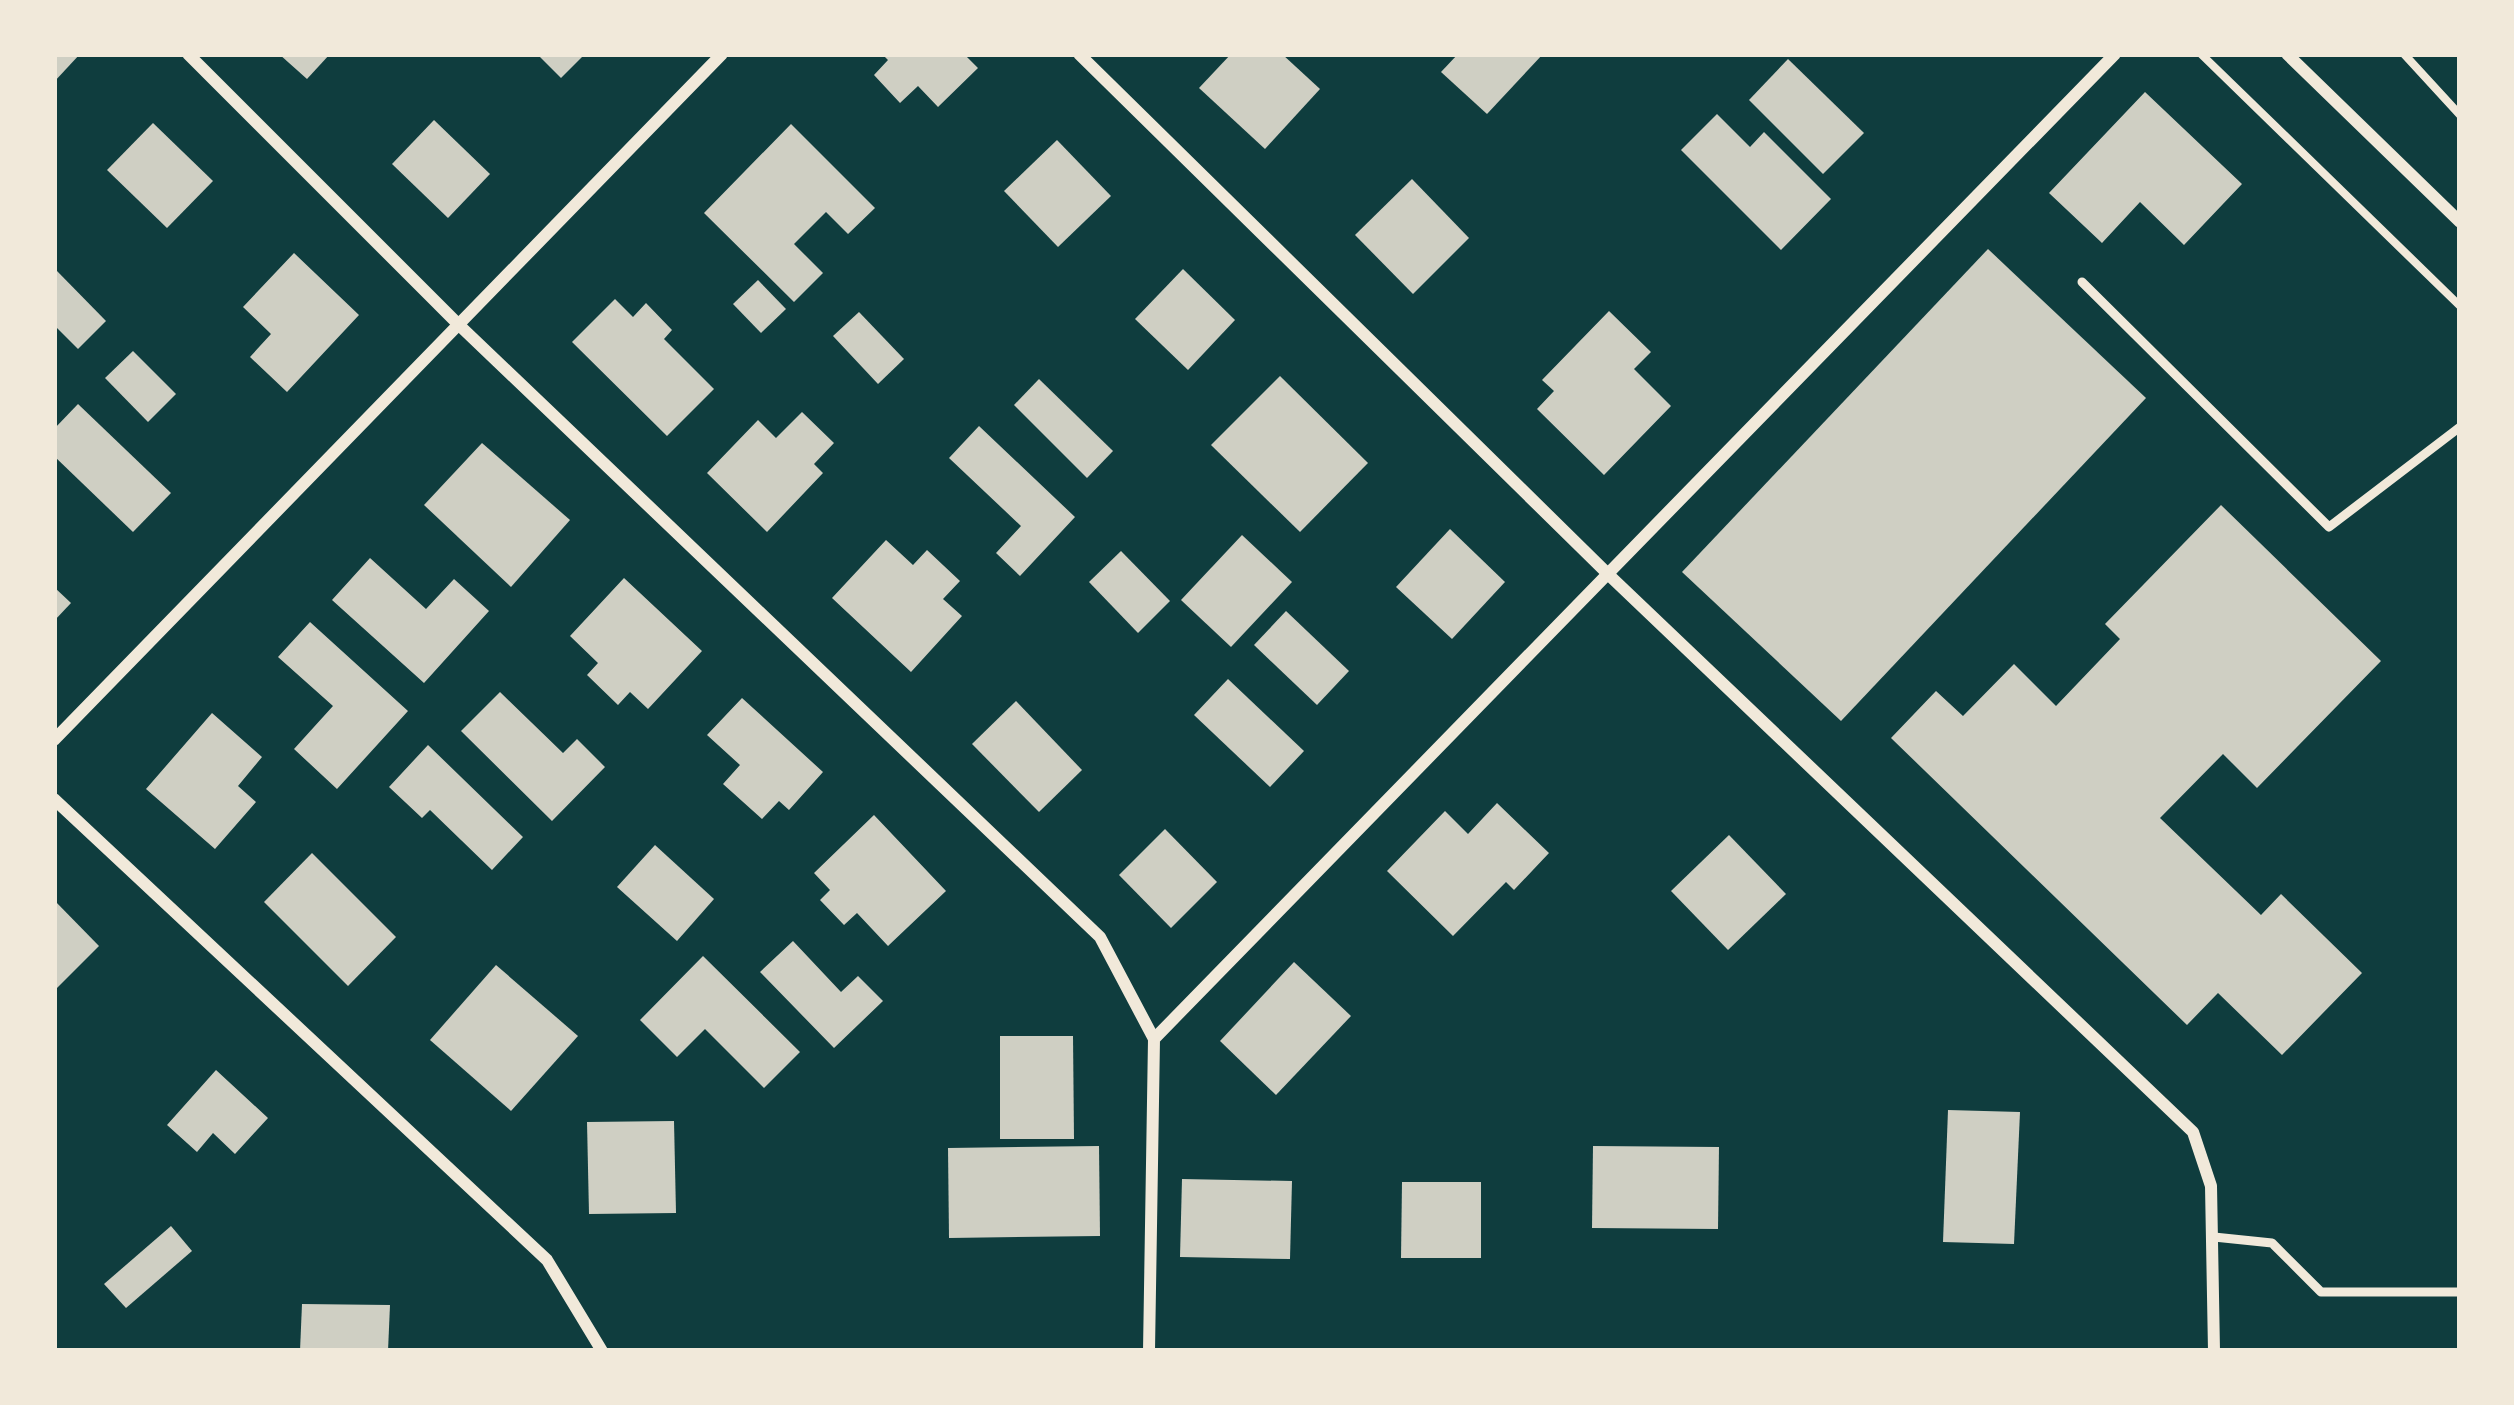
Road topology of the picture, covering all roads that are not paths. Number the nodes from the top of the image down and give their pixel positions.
1 (188, 54) edge
2 (722, 54) edge
3 (1079, 54) edge
4 (2116, 54) edge
5 (2287, 54) edge
6 (2460, 222) edge
7 (2082, 282) dead end
8 (459, 325) junction
9 (2460, 428) edge
10 (1611, 577) junction
11 (54, 740) edge
12 (54, 800) edge
13 (1154, 1039) junction
14 (2215, 1237) junction
15 (2460, 1292) edge
16 (602, 1351) edge
17 (1148, 1351) edge
18 (2214, 1351) edge

1 - 8 street
2 - 8 street
3 - 10 street
4 - 10 street
5 - 6 street
7 - 9 lane
8 - 11 street
8 - 13 street
10 - 13 street
10 - 14 street
12 - 16 street
13 - 17 street
14 - 15 lane
14 - 18 street

